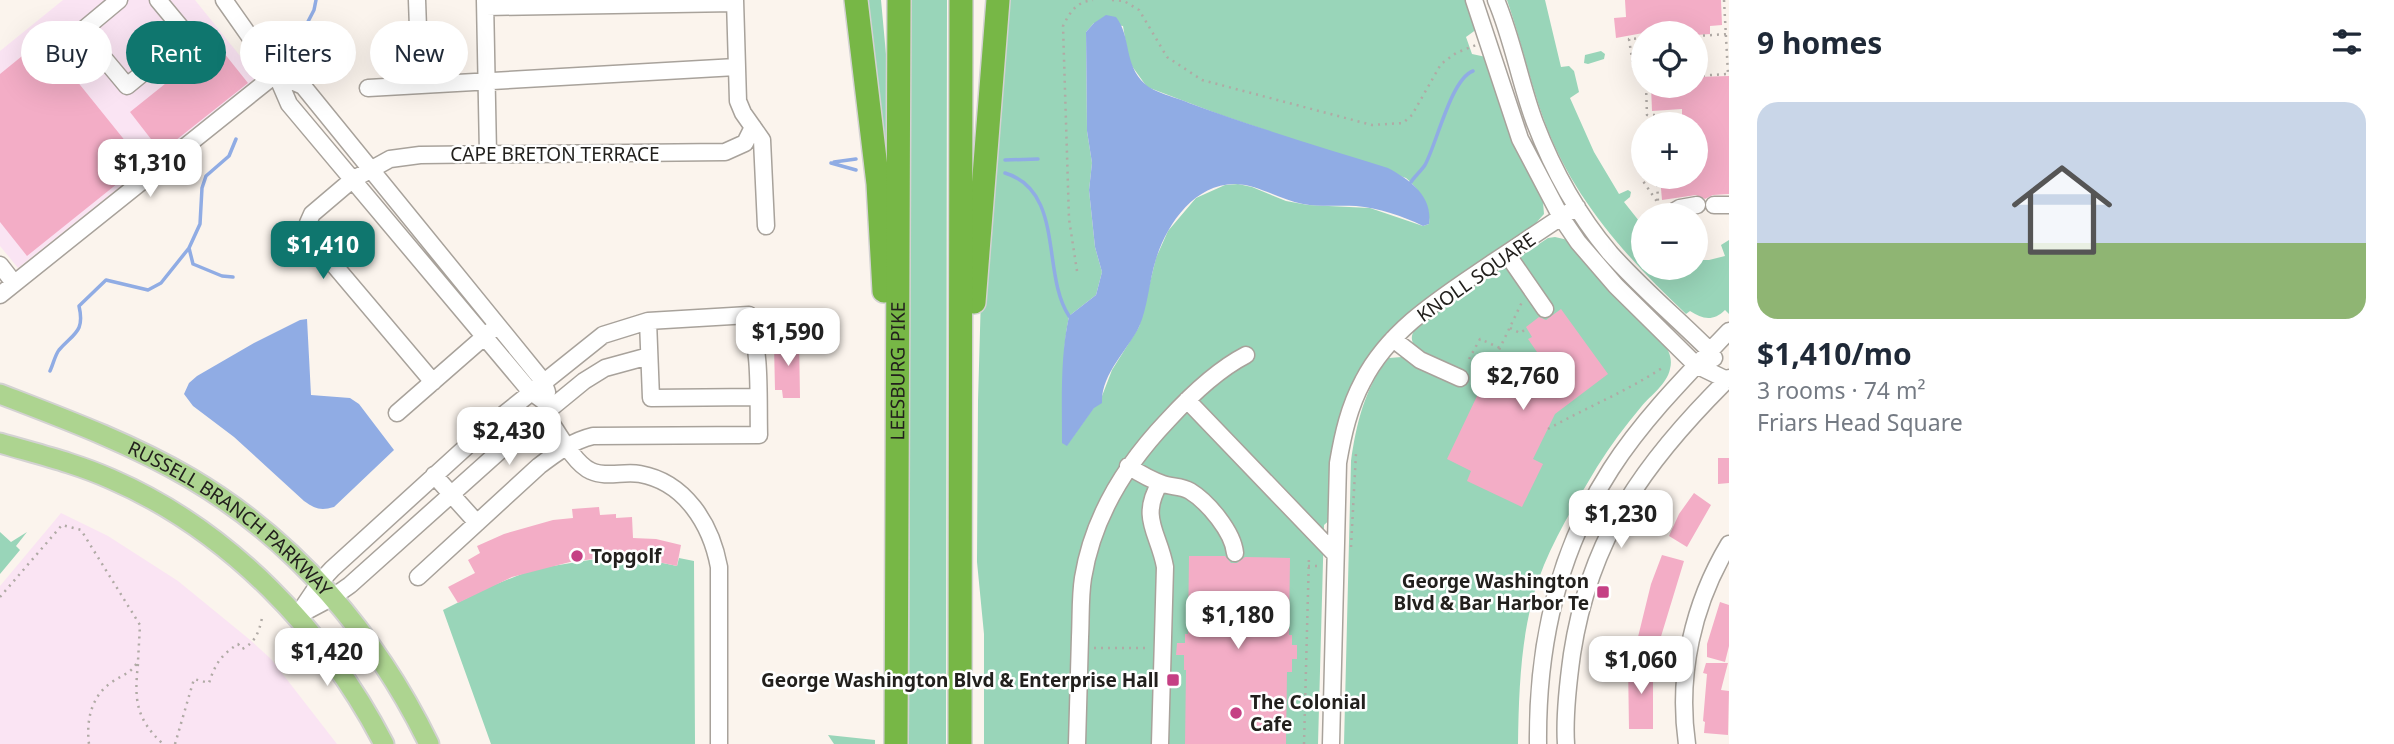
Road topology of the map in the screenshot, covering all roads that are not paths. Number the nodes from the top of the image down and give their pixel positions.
1 (119, 0) edge
2 (159, 0) edge
3 (417, 0) edge
4 (856, 0) edge
5 (899, 0) edge
6 (961, 0) edge
7 (998, 0) edge
8 (1474, 0) edge
9 (1496, 0) edge
10 (221, 2) edge
11 (735, 2) edge
12 (486, 4) edge
13 (93, 21) edge
14 (240, 27) edge
15 (112, 68) edge
16 (736, 68) junction
17 (487, 82) junction
18 (263, 84) edge
19 (280, 84) edge
20 (298, 84) edge
21 (420, 85) junction
22 (368, 88) dead end
23 (753, 127) junction
24 (488, 154) junction
25 (371, 169) junction
26 (352, 180) junction
27 (1577, 207) junction
28 (1561, 217) junction
29 (766, 226) dead end
30 (1507, 254) junction
31 (0, 265) edge
32 (14, 283) junction
33 (0, 295) edge
34 (1545, 309) dead end
35 (648, 321) junction
36 (497, 325) junction
37 (1729, 331) edge
38 (484, 337) junction
39 (1393, 339) junction
40 (1710, 351) junction
41 (1246, 355) dead end
42 (649, 356) junction
43 (1696, 365) junction
44 (1460, 379) dead end
45 (1728, 380) edge
46 (433, 382) junction
47 (537, 386) junction
48 (0, 394) edge
49 (758, 397) junction
50 (1187, 400) junction
51 (548, 410) junction
52 (397, 414) dead end
53 (0, 443) edge
54 (568, 446) junction
55 (1128, 466) junction
56 (434, 475) junction
57 (1160, 483) junction
58 (451, 495) junction
59 (477, 523) junction
60 (960, 536) junction
61 (1729, 544) edge
62 (1235, 553) dead end
63 (897, 556) junction
64 (1335, 556) junction
65 (418, 577) dead end
66 (320, 582) junction
67 (333, 597) junction
68 (297, 616) junction
69 (384, 744) edge
70 (429, 744) edge
71 (719, 744) edge
72 (896, 744) edge
73 (960, 744) edge
74 (1077, 744) edge
75 (1160, 744) edge
76 (1331, 744) edge
77 (1538, 744) edge
78 (1566, 744) edge
79 (1687, 744) edge

1 - 13 street
2 - 15 street
3 - 21 street
4 - 63 highway
5 - 63 highway, LEESBURG PIKE
6 - 60 highway
7 - 60 highway
8 - 28 street
9 - 27 street
10 - 14 street
11 - 12 street
11 - 16 street
12 - 17 street
16 - 17 street
16 - 23 street
17 - 21 street
17 - 24 street
18 - 32 street
19 - 26 street
20 - 25 street
21 - 22 street
23 - 24 street, CAPE BRETON TERRACE
23 - 29 street
24 - 25 street, CAPE BRETON TERRACE
25 - 26 street, CAPE BRETON TERRACE
25 - 36 street
26 - 38 street
26 - 46 street, CAPE BRETON TERRACE
27 - 28 street, KNOLL SQUARE
27 - 40 street
28 - 30 street, KNOLL SQUARE
28 - 43 street
30 - 34 street
30 - 39 street, KNOLL SQUARE
31 - 32 street
32 - 33 street
35 - 42 street
35 - 47 street
35 - 49 street
36 - 38 street
36 - 47 street
37 - 40 street
38 - 46 street
38 - 47 street
39 - 44 street
39 - 64 street, KNOLL SQUARE
40 - 43 street
40 - 45 street
41 - 50 street
42 - 49 street
42 - 51 street
43 - 45 street
43 - 77 street
45 - 78 street
46 - 52 street
47 - 51 street
47 - 56 street
48 - 66 main road, RUSSELL BRANCH PARKWAY
49 - 54 street
50 - 55 street
50 - 64 street
51 - 54 street
51 - 58 street
53 - 68 main road, RUSSELL BRANCH PARKWAY
54 - 59 street
54 - 71 street
55 - 57 street
55 - 74 street
56 - 58 street
56 - 66 street
57 - 62 street
57 - 75 street
58 - 59 street
58 - 67 street
59 - 65 street
60 - 73 highway
61 - 79 street
63 - 72 highway, LEESBURG PIKE
64 - 76 street, KNOLL SQUARE
66 - 67 main road, RUSSELL BRANCH PARKWAY
66 - 68 street
67 - 68 street
67 - 70 main road, RUSSELL BRANCH PARKWAY
68 - 69 main road, RUSSELL BRANCH PARKWAY

